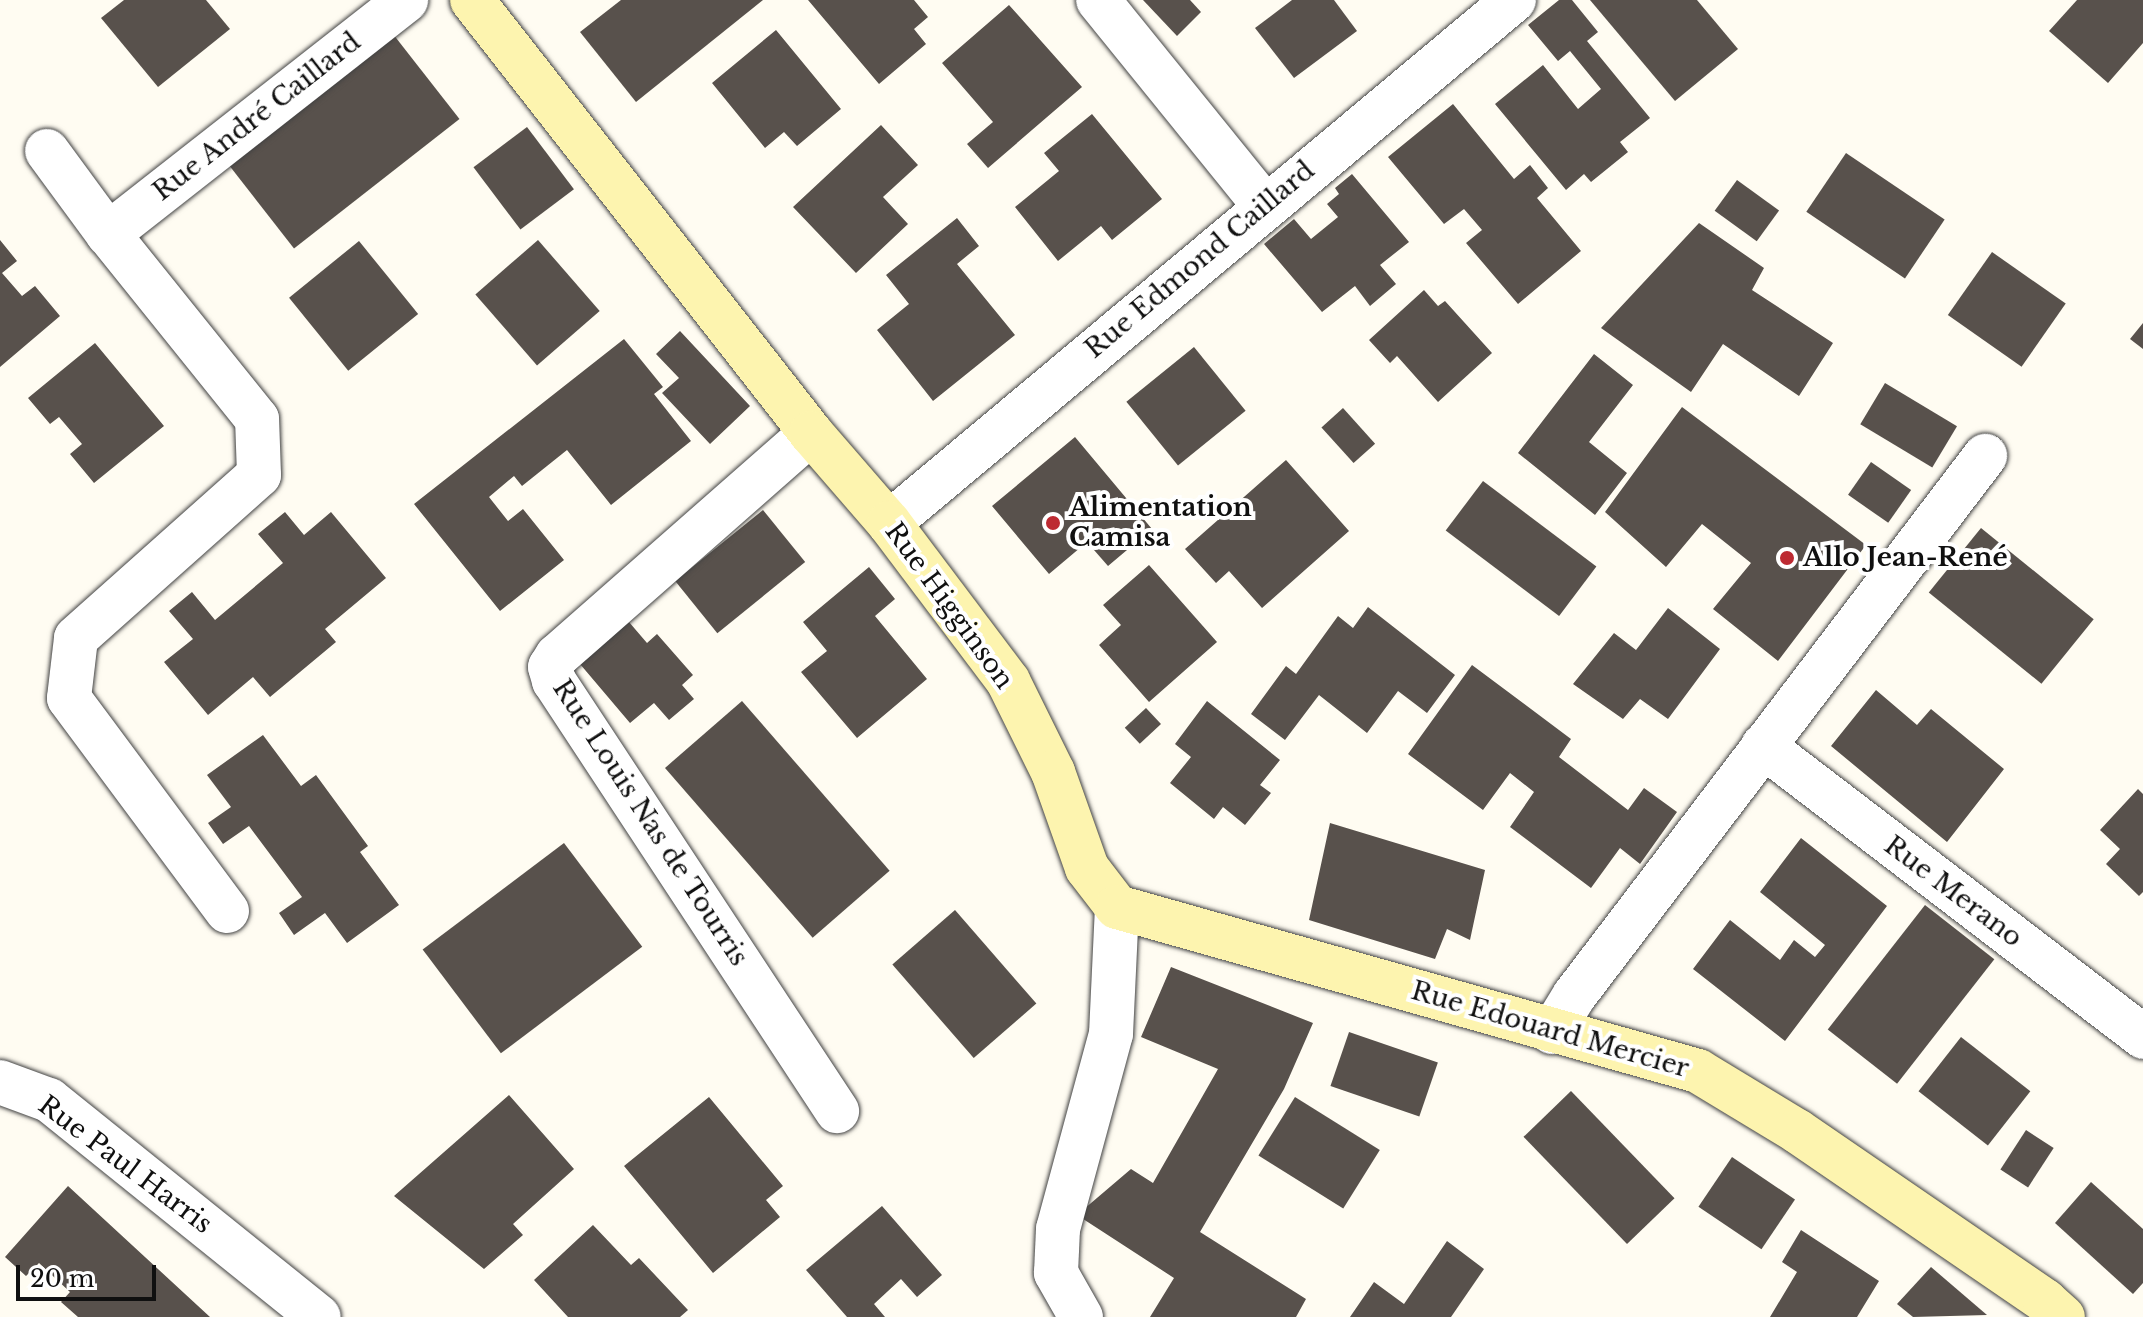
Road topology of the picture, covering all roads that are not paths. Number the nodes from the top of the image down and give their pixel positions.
1 (406, 0) edge
2 (472, 0) edge
3 (1098, 0) edge
4 (1514, 0) edge
5 (47, 151) dead end
6 (1265, 206) junction
7 (108, 234) junction
8 (811, 433) junction
9 (1985, 456) dead end
10 (889, 523) junction
11 (1763, 746) junction
12 (1117, 907) junction
13 (227, 911) dead end
14 (1552, 1032) junction
15 (2143, 1037) edge
16 (0, 1082) edge
17 (837, 1111) dead end
18 (319, 1317) edge
19 (1081, 1317) edge
20 (2063, 1317) edge

1 - 7 street, Rue André Caillard
2 - 8 street, Rue Higginson
3 - 6 street
4 - 6 street, Rue Edmond Caillard
5 - 7 street
6 - 10 street, Rue Edmond Caillard
7 - 13 street
8 - 10 street, Rue Higginson
8 - 17 street, Rue Louis Nas de Tourris
9 - 11 street
10 - 12 street, Rue Higginson
11 - 14 street
11 - 15 street, Rue Merano
12 - 14 street, Rue Edouard Mercier
12 - 19 street
14 - 20 street, Rue Edouard Mercier
16 - 18 street, Rue Paul Harris

